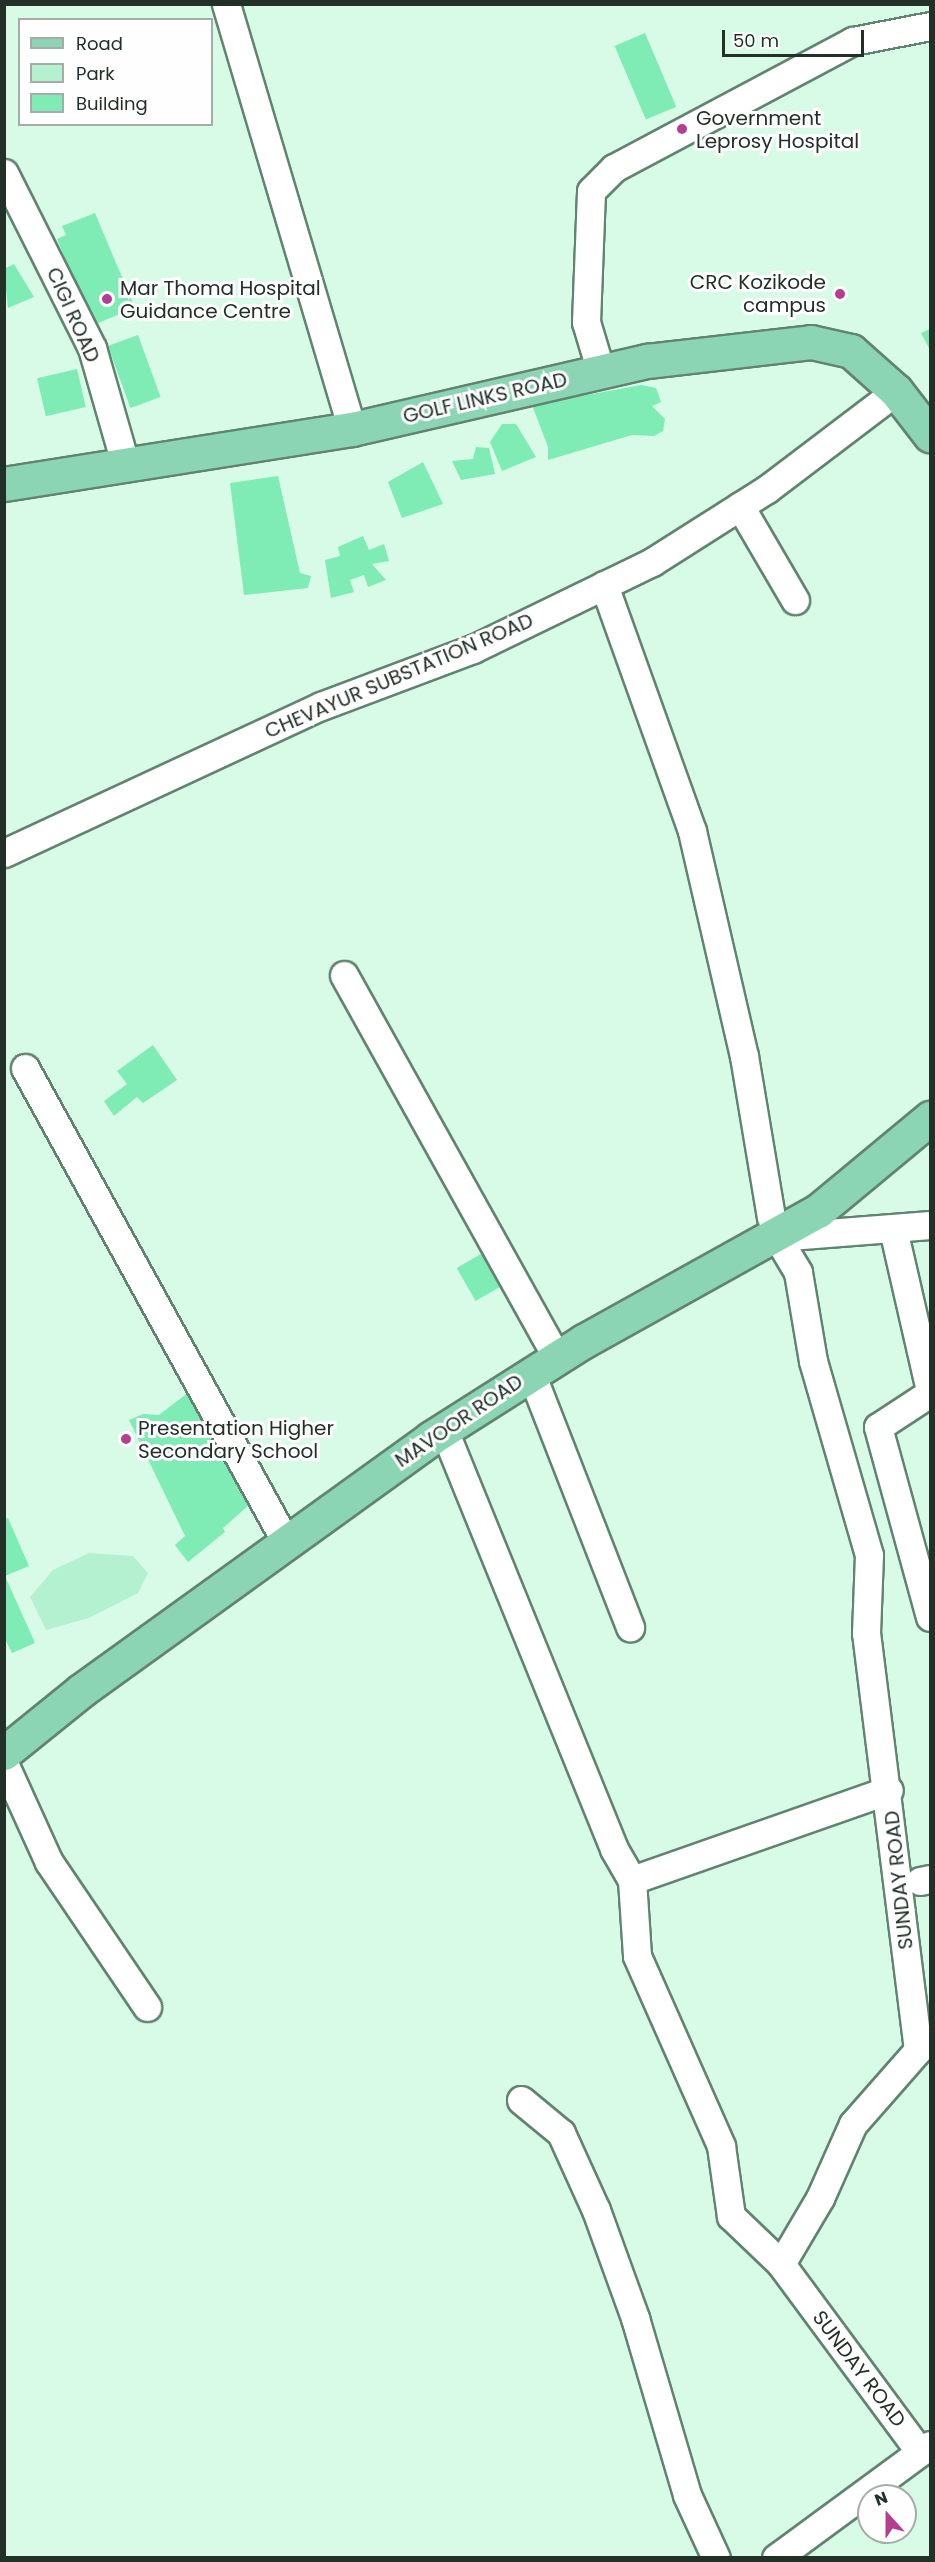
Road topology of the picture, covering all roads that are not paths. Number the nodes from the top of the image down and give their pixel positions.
1 (226, 4) edge
2 (930, 26) edge
3 (4, 173) edge
4 (601, 372) junction
5 (896, 391) junction
6 (352, 429) junction
7 (929, 430) edge
8 (125, 464) junction
9 (4, 484) edge
10 (740, 506) junction
11 (604, 585) junction
12 (795, 600) dead end
13 (4, 853) edge
14 (344, 975) dead end
15 (25, 1068) dead end
16 (930, 1098) edge
17 (930, 1118) edge
18 (930, 1225) edge
19 (774, 1228) junction
20 (893, 1229) junction
21 (549, 1343) junction
22 (531, 1373) junction
23 (930, 1392) edge
24 (444, 1430) junction
25 (280, 1531) junction
26 (930, 1617) edge
27 (630, 1627) dead end
28 (4, 1732) edge
29 (4, 1753) edge
30 (4, 1763) edge
31 (889, 1790) junction
32 (632, 1880) junction
33 (147, 2007) dead end
34 (521, 2100) dead end
35 (781, 2264) junction
36 (925, 2449) edge
37 (716, 2558) edge
38 (776, 2558) edge

1 - 6 street
2 - 4 street
3 - 8 street, CIGI ROAD
4 - 5 main road, GOLF LINKS ROAD
4 - 6 main road, GOLF LINKS ROAD
5 - 7 main road, GOLF LINKS ROAD
5 - 10 street, CHEVAYUR SUBSTATION ROAD
6 - 8 main road, GOLF LINKS ROAD
8 - 9 main road, GOLF LINKS ROAD
10 - 11 street, CHEVAYUR SUBSTATION ROAD
10 - 12 street
11 - 13 street, CHEVAYUR SUBSTATION ROAD
11 - 19 street
14 - 21 street
15 - 25 street
16 - 19 main road, MAVOOR ROAD
17 - 19 main road, MAVOOR ROAD
18 - 20 street
19 - 20 street
19 - 21 main road, MAVOOR ROAD
19 - 22 main road, MAVOOR ROAD
19 - 31 street, SUNDAY ROAD
20 - 23 street
21 - 25 main road, MAVOOR ROAD
22 - 24 main road, MAVOOR ROAD
22 - 27 street
23 - 26 street
24 - 29 main road, MAVOOR ROAD
24 - 32 street
25 - 28 main road, MAVOOR ROAD
30 - 33 street
31 - 32 street
31 - 35 street, SUNDAY ROAD
32 - 35 street
34 - 37 street
35 - 36 street, SUNDAY ROAD
36 - 38 street

